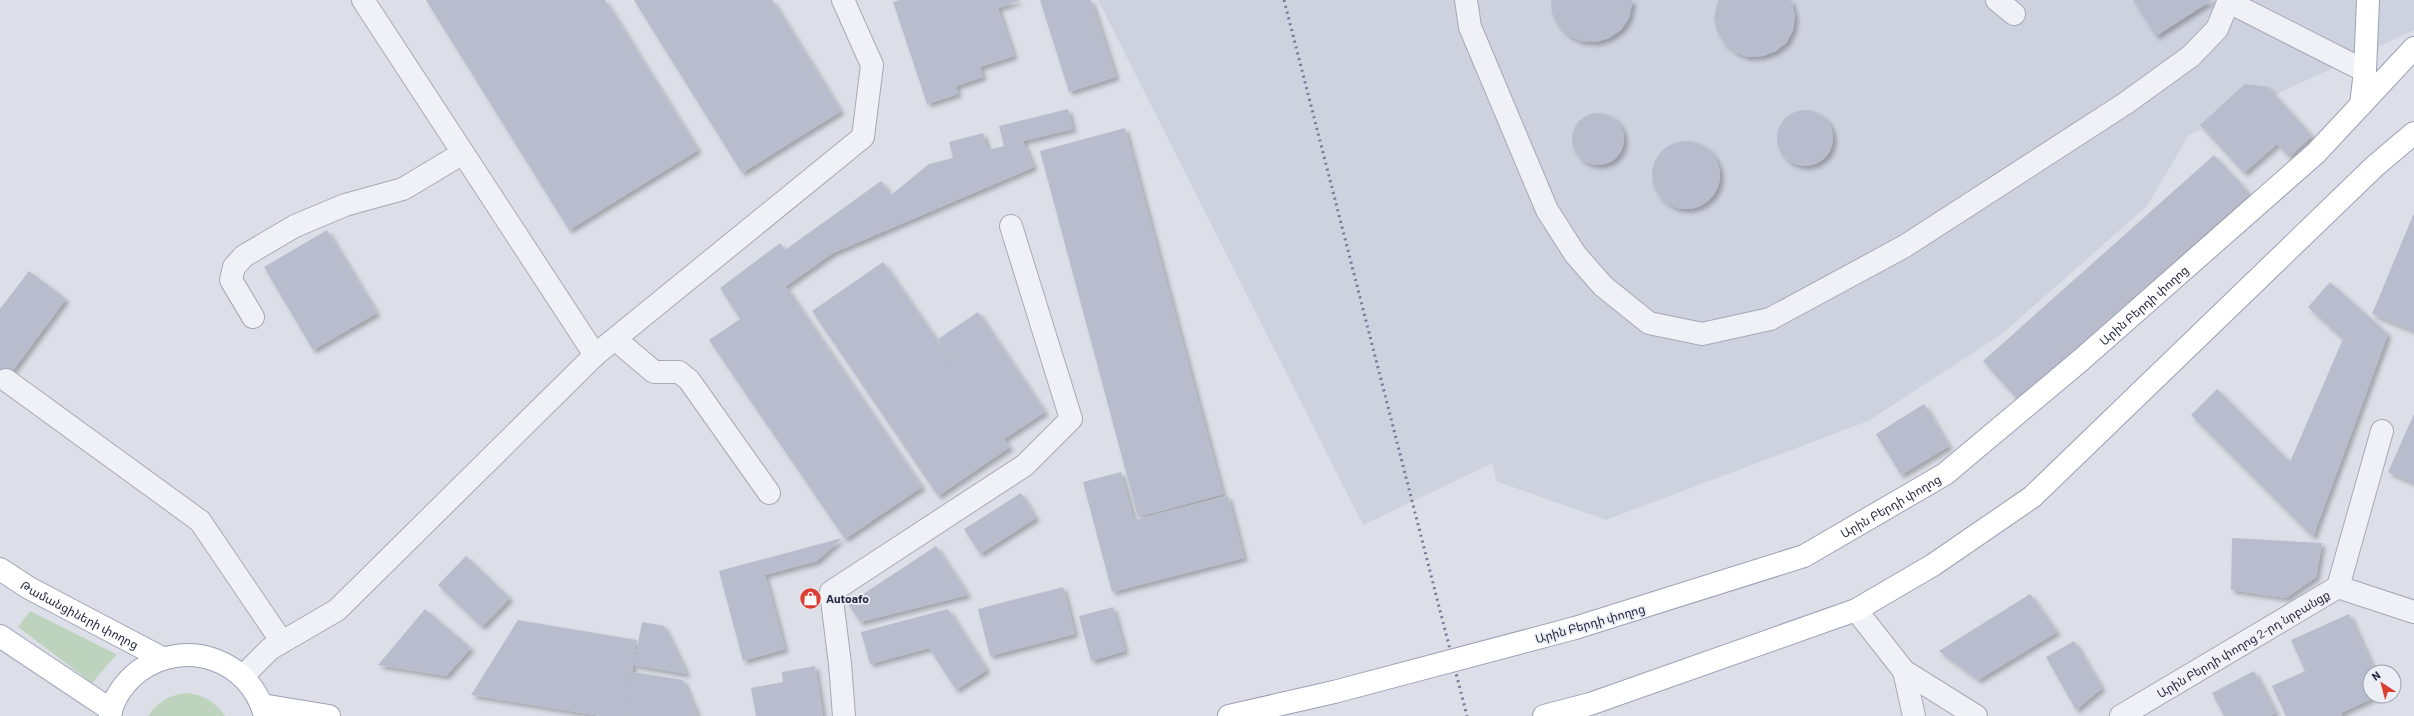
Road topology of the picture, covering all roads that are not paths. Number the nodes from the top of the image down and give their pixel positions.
1 (363, 0) edge
2 (843, 0) edge
3 (1466, 0) edge
4 (1997, 0) edge
5 (2368, 0) edge
6 (2229, 1) edge
7 (2014, 14) dead end
8 (2414, 48) edge
9 (2365, 71) junction
10 (2361, 105) junction
11 (2414, 132) edge
12 (463, 153) junction
13 (1011, 226) dead end
14 (253, 317) dead end
15 (615, 339) junction
16 (595, 355) junction
17 (6, 380) dead end
18 (2382, 431) dead end
19 (770, 493) dead end
20 (0, 569) edge
21 (2338, 587) junction
22 (1856, 610) junction
23 (2414, 612) edge
24 (0, 636) edge
25 (282, 642) junction
26 (162, 658) junction
27 (1904, 671) junction
28 (243, 676) junction
29 (264, 710) edge
30 (110, 713) edge
31 (329, 716) edge
32 (844, 716) edge
33 (1229, 716) edge
34 (1544, 716) edge
35 (1914, 716) edge
36 (1976, 716) edge
37 (2121, 716) edge

1 - 12 street
2 - 15 street
3 - 6 street
4 - 7 street
5 - 9 main road
6 - 9 street
8 - 10 main road, Արին Բերդի փողոց
9 - 10 main road
10 - 33 main road, Արին Բերդի փողոց, bridge
11 - 22 main road
12 - 14 street
12 - 16 street
13 - 32 street
15 - 16 street
15 - 19 street
16 - 25 street
17 - 25 street
18 - 21 street
20 - 26 main road, Թամանցիների փողոց
21 - 23 street, Արին Բերդի փողոց 2-րդ նրբանցք
21 - 37 street, Արին Բերդի փողոց 2-րդ նրբանցք
22 - 27 street
22 - 34 main road
24 - 30 main road
25 - 28 street
26 - 28 main road
26 - 30 main road
27 - 35 street
27 - 36 street
28 - 29 main road
29 - 31 main road

